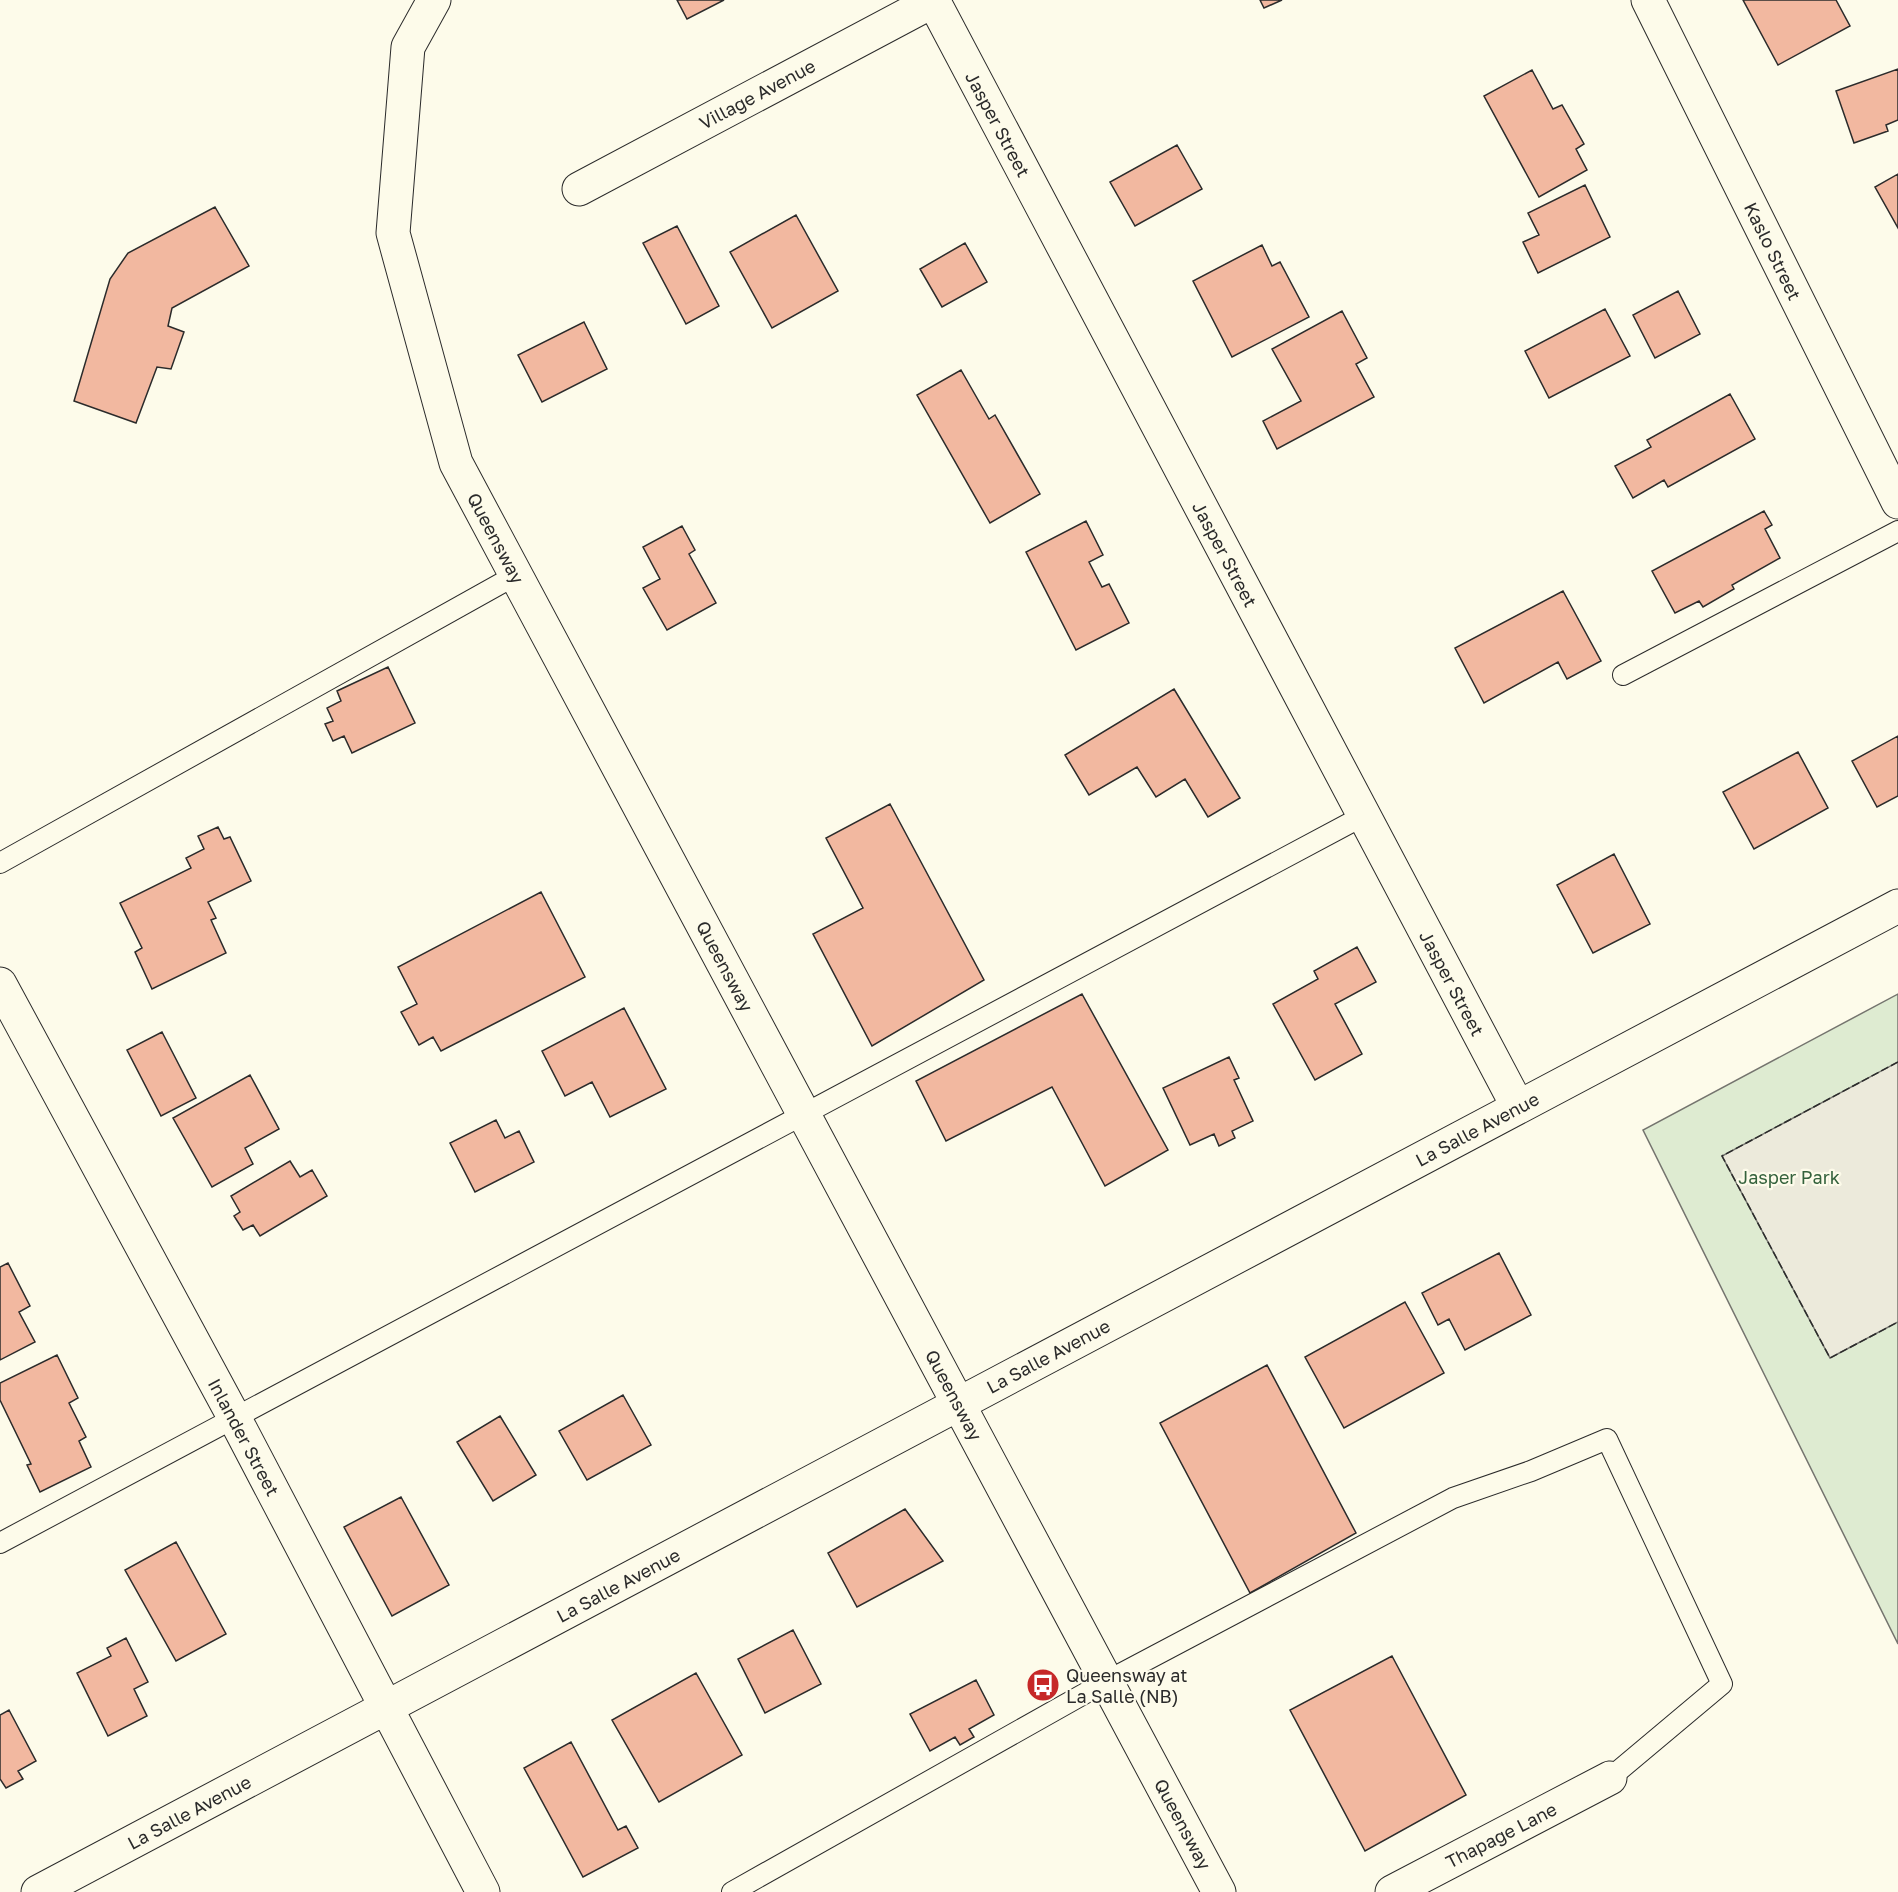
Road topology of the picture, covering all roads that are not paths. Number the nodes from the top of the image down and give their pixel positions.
1 (434, 0) edge
2 (934, 0) edge
3 (1648, 0) edge
4 (579, 189) dead end
5 (1898, 502) edge
6 (1898, 531) edge
7 (516, 575) junction
8 (1623, 675) dead end
9 (1363, 816) junction
10 (0, 863) edge
11 (1898, 906) edge
12 (0, 984) edge
13 (1518, 1107) junction
14 (804, 1113) junction
15 (959, 1404) junction
16 (234, 1417) junction
17 (0, 1543) edge
18 (1107, 1681) junction
19 (386, 1708) junction
20 (1610, 1778) joint
21 (38, 1892) edge
22 (483, 1892) edge
23 (732, 1892) edge
24 (1219, 1892) edge
25 (1392, 1892) edge

1 - 7 street, Queensway
2 - 4 street, Village Avenue
2 - 9 street, Jasper Street
3 - 5 street, Kaslo Street
6 - 8 lane
7 - 10 lane
7 - 14 street, Queensway
9 - 13 street, Jasper Street
9 - 14 lane
11 - 13 street, La Salle Avenue
12 - 16 street, Inlander Street
13 - 15 street, La Salle Avenue
14 - 15 street, Queensway
14 - 16 lane
15 - 18 street, Queensway
15 - 19 street, La Salle Avenue
16 - 17 lane
16 - 19 street, Inlander Street
18 - 20 lane
18 - 23 lane
18 - 24 street, Queensway
19 - 21 street, La Salle Avenue
19 - 22 street, Inlander Street
20 - 25 street, Thapage Lane

